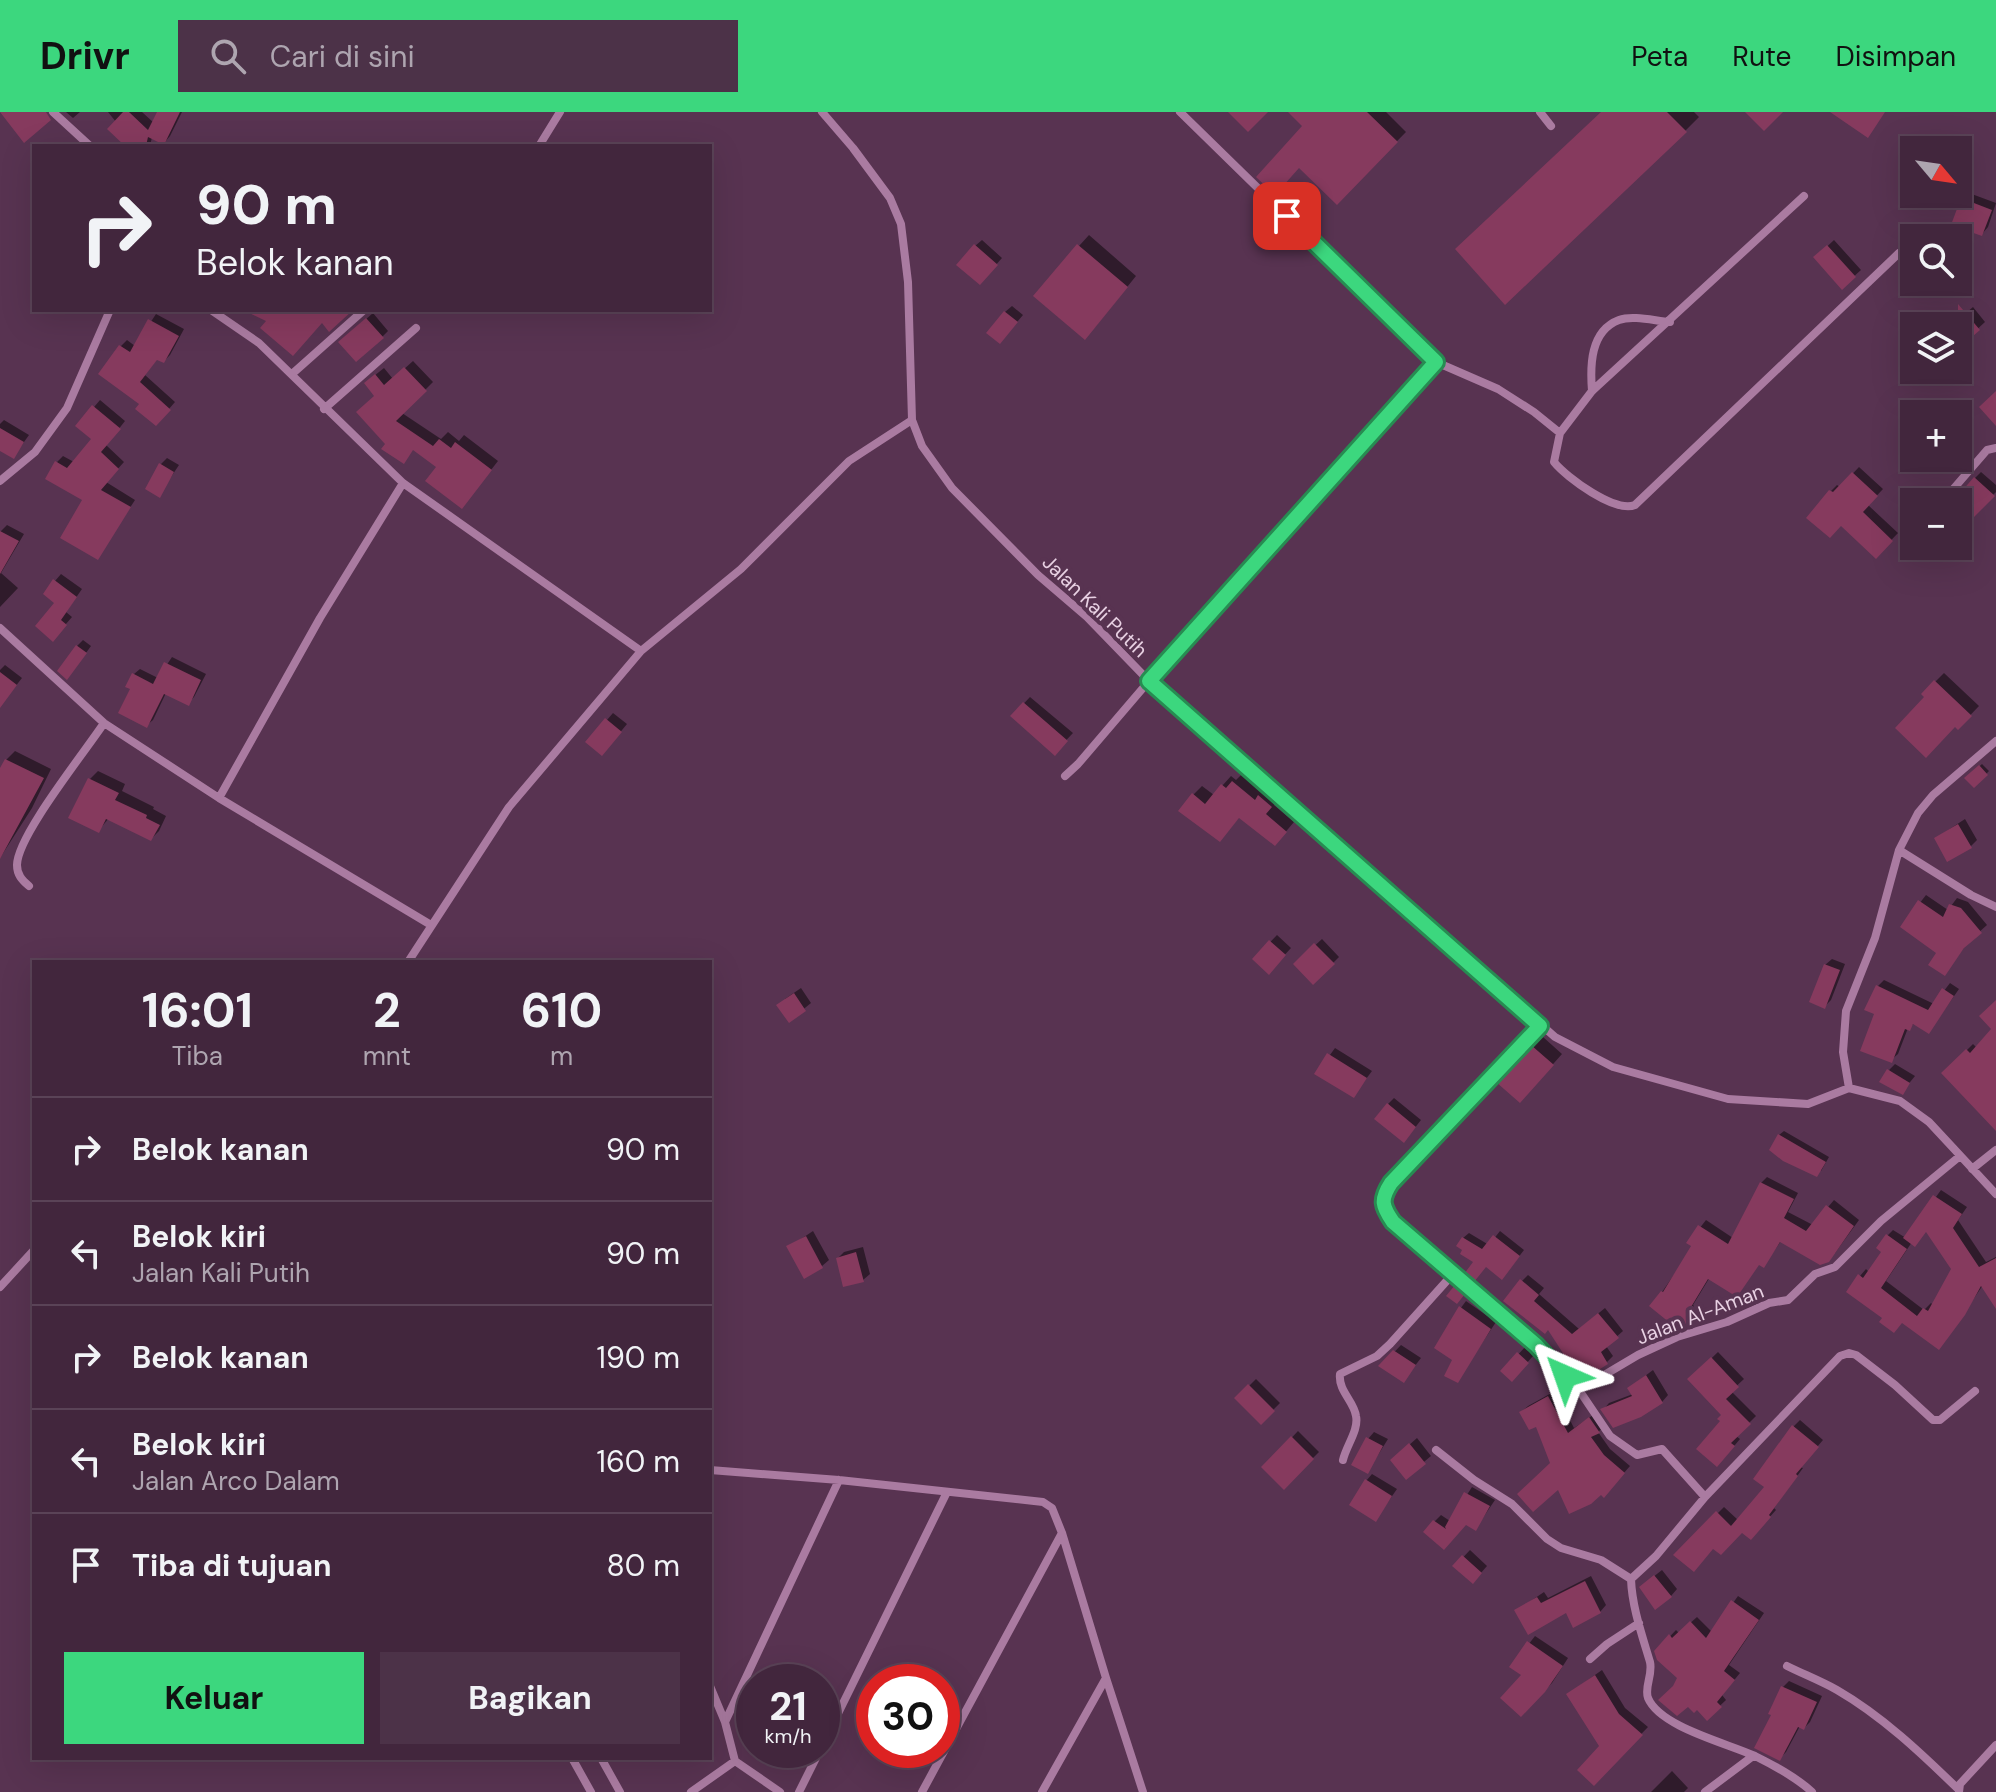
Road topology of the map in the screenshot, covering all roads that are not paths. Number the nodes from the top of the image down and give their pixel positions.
1 (53, 112) edge
2 (560, 112) edge
3 (822, 112) edge
4 (1180, 112) edge
5 (1540, 112) edge
6 (1551, 126) dead end
7 (88, 144) edge
8 (540, 144) edge
9 (1804, 196) dead end
10 (1899, 253) dead end
11 (109, 312) edge
12 (214, 312) edge
13 (362, 312) edge
14 (1670, 322) junction
15 (416, 328) dead end
16 (1436, 362) junction
17 (292, 374) junction
18 (1592, 391) junction
19 (324, 409) junction
20 (912, 420) junction
21 (1560, 433) junction
22 (1996, 448) edge
23 (0, 481) edge
24 (403, 483) junction
25 (1954, 488) edge
26 (0, 628) edge
27 (641, 651) junction
28 (1149, 681) junction
29 (104, 723) junction
30 (1996, 741) edge
31 (1065, 776) dead end
32 (219, 798) junction
33 (1899, 850) junction
34 (29, 886) dead end
35 (1996, 907) edge
36 (431, 925) junction
37 (409, 960) edge
38 (1540, 1026) junction
39 (1849, 1088) junction
40 (1996, 1150) edge
41 (1960, 1156) junction
42 (1972, 1169) junction
43 (1996, 1194) edge
44 (32, 1252) edge
45 (1452, 1275) junction
46 (0, 1287) edge
47 (1579, 1390) junction
48 (1975, 1391) dead end
49 (1436, 1450) dead end
50 (1343, 1460) dead end
51 (712, 1470) edge
52 (839, 1480) junction
53 (947, 1492) junction
54 (1705, 1497) junction
55 (1062, 1533) junction
56 (1631, 1579) junction
57 (1639, 1623) junction
58 (1590, 1659) dead end
59 (1787, 1666) dead end
60 (1106, 1678) junction
61 (712, 1691) edge
62 (840, 1709) edge
63 (725, 1722) junction
64 (1996, 1745) edge
65 (1753, 1756) junction
66 (573, 1760) edge
67 (602, 1760) edge
68 (735, 1761) junction
69 (811, 1768) edge
70 (1958, 1790) edge
71 (591, 1792) edge
72 (620, 1792) edge
73 (691, 1792) edge
74 (780, 1792) edge
75 (799, 1792) edge
76 (922, 1792) edge
77 (1042, 1792) edge
78 (1143, 1792) edge
79 (1705, 1792) edge
80 (1812, 1792) edge

1 - 7 street
2 - 8 street
3 - 20 street, Jalan Kali Putih
4 - 16 street
5 - 6 street
9 - 14 street
10 - 21 street
11 - 23 street
12 - 17 street
13 - 17 street
14 - 18 street
14 - 18 street
15 - 19 street
16 - 21 street
16 - 28 street
17 - 19 street
18 - 21 street
19 - 24 street
20 - 27 street
20 - 28 street, Jalan Kali Putih
22 - 25 street
24 - 27 street
24 - 32 street
26 - 29 street
27 - 36 street
28 - 31 street
28 - 38 street, Jalan Kali Putih
29 - 32 street
29 - 34 street
30 - 33 street
32 - 36 street
33 - 35 street
33 - 39 street
36 - 37 street
38 - 39 street, Jalan Kali Putih
38 - 45 street
39 - 41 street
40 - 42 street
41 - 42 street
41 - 47 street, Jalan Al-Aman
42 - 43 street
44 - 46 street
45 - 47 street
45 - 50 street
47 - 54 street
48 - 54 street
49 - 56 street
51 - 52 street
52 - 53 street
52 - 63 street
53 - 55 street
53 - 62 street
54 - 56 street
55 - 60 street
55 - 76 street
56 - 57 street
57 - 58 street
57 - 65 street
59 - 70 street
60 - 77 street
60 - 78 street
61 - 63 street
63 - 68 street
64 - 70 street
65 - 79 street
65 - 80 street
66 - 71 street
67 - 72 street
68 - 73 street
68 - 74 street
69 - 75 street

